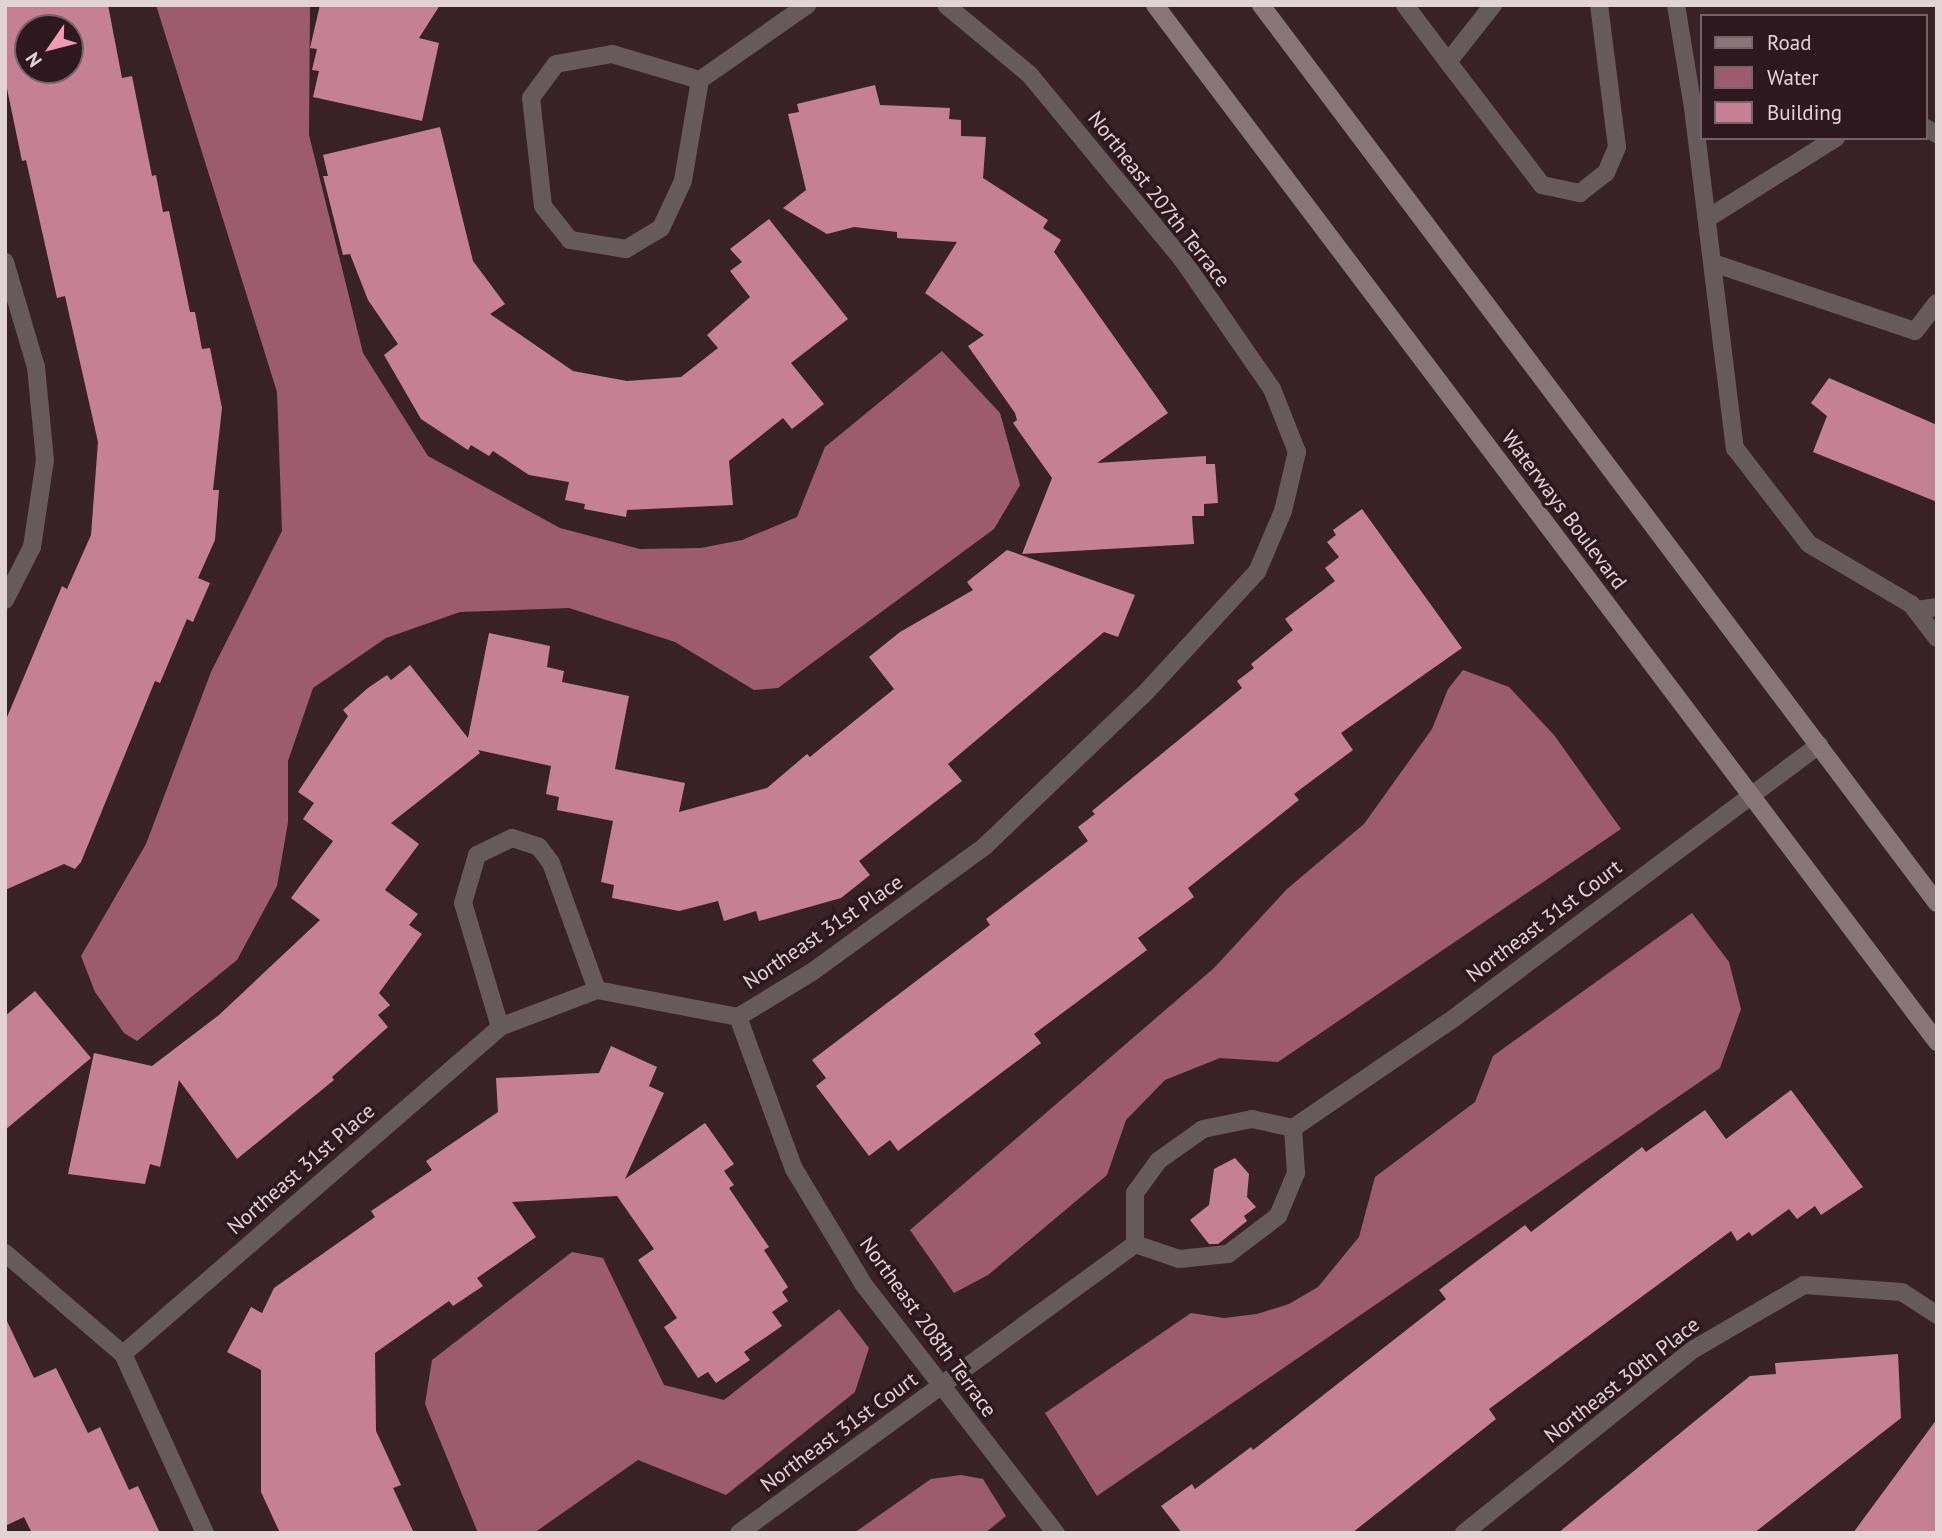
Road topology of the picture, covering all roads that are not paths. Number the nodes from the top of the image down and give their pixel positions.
1 (807, 5) edge
2 (946, 5) edge
3 (1155, 5) edge
4 (1261, 5) edge
5 (1405, 5) edge
6 (1493, 5) edge
7 (1599, 5) edge
8 (1676, 5) edge
9 (1448, 62) junction
10 (700, 80) junction
11 (1833, 140) edge
12 (1707, 218) junction
13 (5, 262) edge
14 (1713, 263) junction
15 (1937, 303) edge
16 (1297, 452) joint
17 (5, 600) edge
18 (1937, 607) edge
19 (1916, 610) junction
20 (1937, 638) edge
21 (1819, 744) junction
22 (1751, 796) junction
23 (1937, 902) edge
24 (597, 990) junction
25 (738, 1017) junction
26 (500, 1027) junction
27 (1937, 1042) edge
28 (1293, 1128) junction
29 (1135, 1244) junction
30 (5, 1253) edge
31 (1937, 1315) edge
32 (124, 1354) junction
33 (940, 1388) junction
34 (205, 1533) edge
35 (739, 1533) edge
36 (1056, 1533) edge
37 (1464, 1533) edge

1 - 10 street
2 - 16 street, Northeast 207th Terrace
3 - 22 street, Waterways Boulevard
4 - 21 street
5 - 9 street
6 - 9 street
7 - 9 street
8 - 12 street
10 - 10 street
11 - 12 street
12 - 14 street
13 - 17 street
14 - 15 street
14 - 19 street
16 - 25 street, Northeast 31st Place
18 - 19 street
19 - 20 street
21 - 22 street, Northeast 31st Court
21 - 23 street
22 - 27 street, Waterways Boulevard
22 - 28 street, Northeast 31st Court
24 - 25 street, Northeast 31st Place
24 - 26 street, Northeast 31st Place
24 - 26 street
25 - 33 street, Northeast 208th Terrace
26 - 32 street, Northeast 31st Place
28 - 29 street
28 - 29 street
29 - 33 street, Northeast 31st Court
30 - 32 street
31 - 37 street, Northeast 30th Place
32 - 34 street
33 - 35 street, Northeast 31st Court
33 - 36 street, Northeast 208th Terrace

